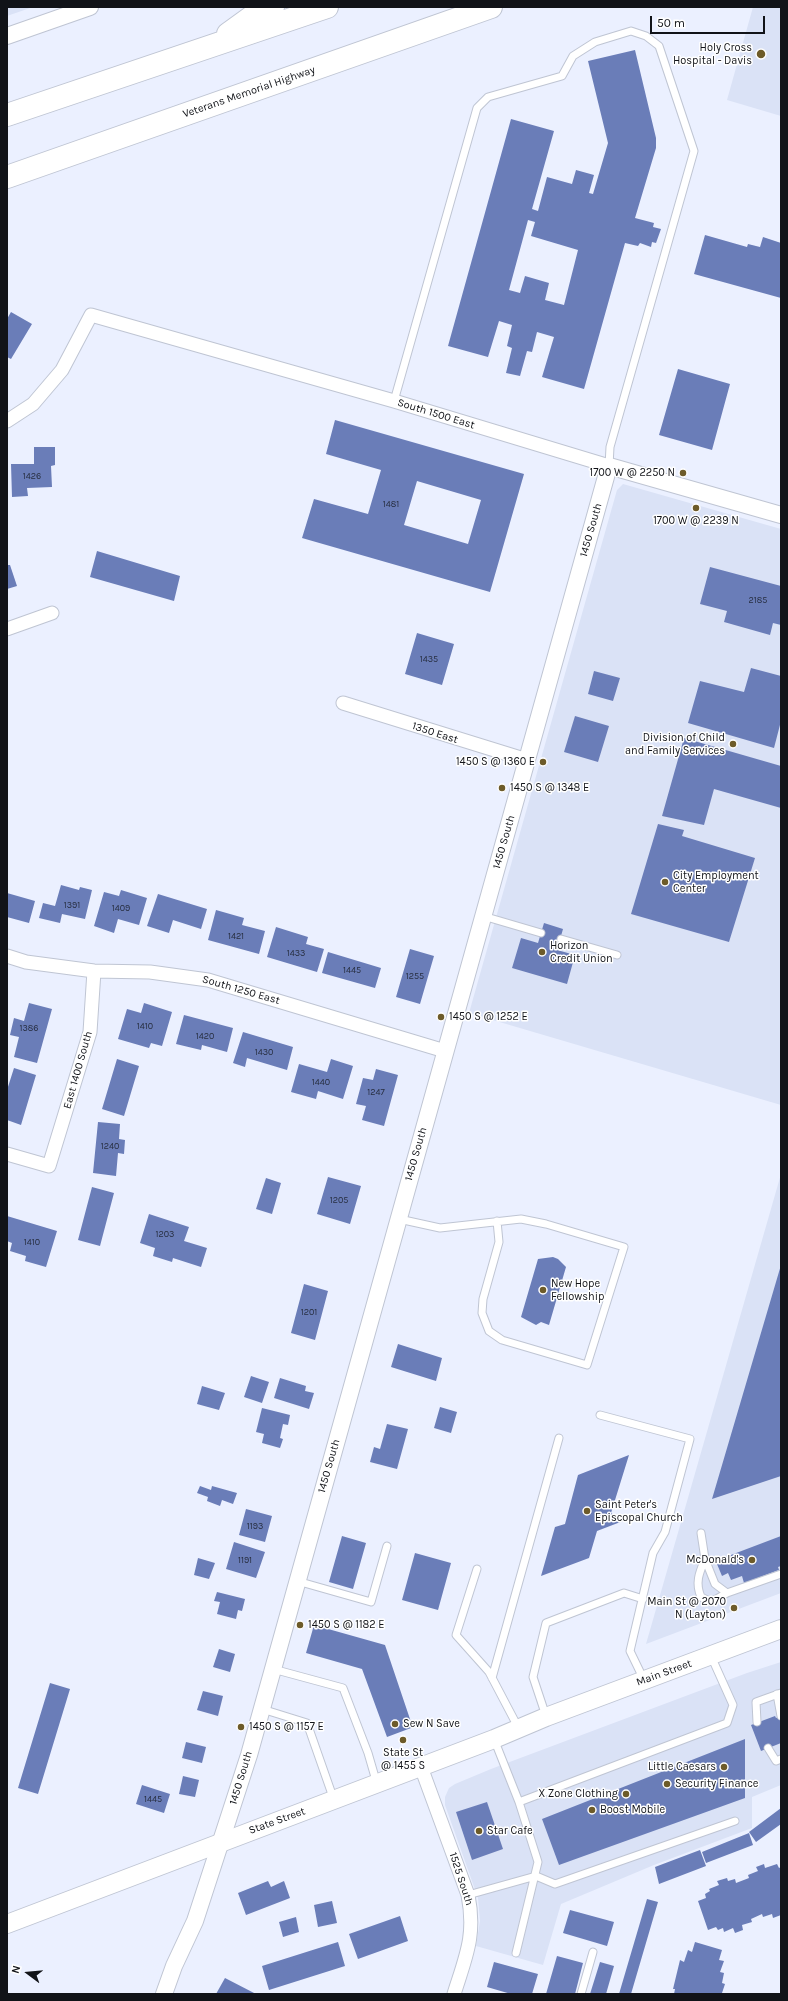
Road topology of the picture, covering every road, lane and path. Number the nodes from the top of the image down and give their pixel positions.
1 (90, 7) edge
2 (273, 7) edge
3 (327, 7) edge
4 (491, 7) edge
5 (61, 12) edge
6 (7, 36) edge
7 (210, 47) junction
8 (7, 115) edge
9 (7, 177) edge
10 (394, 402) junction
11 (7, 421) edge
12 (609, 466) junction
13 (781, 515) edge
14 (52, 613) dead end
15 (7, 629) edge
16 (343, 703) dead end
17 (527, 760) junction
18 (483, 916) junction
19 (541, 933) dead end
20 (561, 939) dead end
21 (617, 955) dead end
22 (7, 956) edge
23 (94, 971) junction
24 (446, 1051) junction
25 (7, 1154) edge
26 (398, 1219) junction
27 (497, 1221) junction
28 (600, 1415) dead end
29 (559, 1438) dead end
30 (701, 1533) dead end
31 (387, 1546) dead end
32 (705, 1559) junction
33 (478, 1569) dead end
34 (781, 1574) edge
35 (297, 1581) junction
36 (727, 1593) junction
37 (643, 1599) junction
38 (781, 1630) edge
39 (711, 1656) junction
40 (272, 1668) junction
41 (492, 1678) junction
42 (644, 1681) junction
43 (779, 1694) edge
44 (261, 1708) junction
45 (781, 1716) edge
46 (546, 1717) junction
47 (758, 1722) dead end
48 (519, 1729) junction
49 (494, 1739) junction
50 (768, 1748) dead end
51 (781, 1759) edge
52 (421, 1767) junction
53 (378, 1784) junction
54 (334, 1800) junction
55 (519, 1802) junction
56 (735, 1821) dead end
57 (221, 1842) junction
58 (536, 1876) junction
59 (468, 1895) junction
60 (7, 1924) edge
61 (593, 1952) dead end
62 (516, 1953) dead end
63 (164, 1994) edge
64 (454, 1994) edge
65 (581, 1994) edge

1 - 5 street
2 - 7 highway
3 - 7 highway
4 - 9 highway, Veterans Memorial Highway
5 - 6 street
7 - 8 highway
10 - 11 street, South 1500 East
10 - 12 street, South 1500 East
10 - 12 lane
12 - 13 street, South 1500 East
12 - 17 street, 1450 South
14 - 15 street
16 - 17 street, 1350 East
17 - 18 street, 1450 South
18 - 19 lane
18 - 24 street, 1450 South
20 - 21 lane
22 - 23 street, South 1250 East
23 - 24 street, South 1250 East
23 - 25 street, East 1400 South
24 - 26 street, 1450 South
26 - 27 lane
26 - 35 street, 1450 South
27 - 27 lane
28 - 37 lane
29 - 41 lane
30 - 32 lane
31 - 35 lane
32 - 36 lane
32 - 36 lane
33 - 41 lane
34 - 36 lane
35 - 40 street, 1450 South
37 - 42 lane
37 - 46 lane
38 - 39 main road, Main Street
39 - 42 main road, Main Street
39 - 55 lane
40 - 44 street, 1450 South
40 - 53 lane
41 - 48 lane
42 - 46 main road, Main Street
43 - 45 lane
43 - 47 lane
44 - 54 lane
44 - 57 street, 1450 South
46 - 48 main road, State Street
48 - 49 main road, State Street
49 - 52 main road, State Street
49 - 55 lane
50 - 51 lane
52 - 53 main road, State Street
52 - 59 street, 1525 South
53 - 54 main road, State Street
54 - 57 main road, State Street
55 - 58 lane
56 - 58 lane
57 - 60 main road, State Street
57 - 63 street, 1450 South
58 - 59 lane
58 - 62 lane
59 - 64 street, 1525 South
61 - 65 lane

